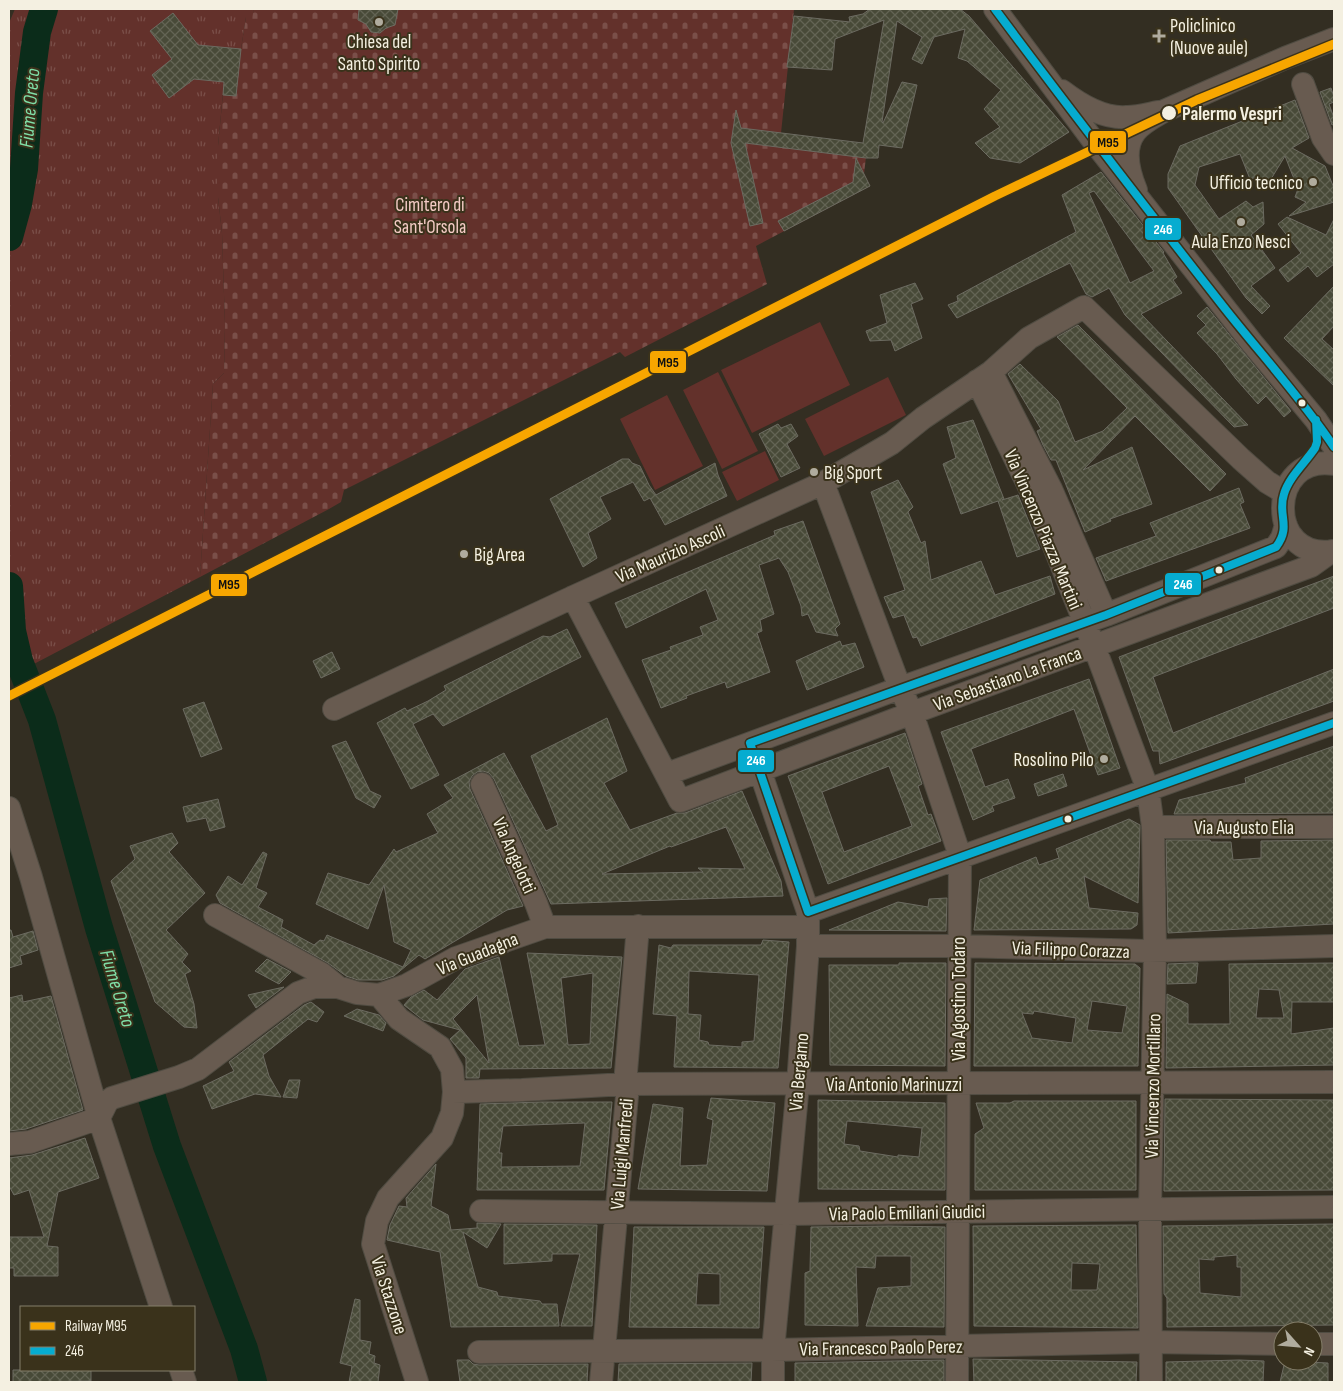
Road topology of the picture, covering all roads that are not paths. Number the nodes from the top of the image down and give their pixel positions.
1 (995, 9) edge
2 (1334, 39) edge
3 (1047, 78) junction
4 (1302, 84) dead end
5 (1129, 125) junction
6 (1094, 144) junction
7 (1334, 154) edge
8 (1141, 202) junction
9 (984, 377) junction
10 (1316, 420) junction
11 (1334, 447) edge
12 (1334, 464) edge
13 (1298, 474) junction
14 (822, 483) junction
15 (1284, 493) junction
16 (1286, 525) junction
17 (1333, 551) edge
18 (572, 597) junction
19 (1106, 614) junction
20 (1084, 622) junction
21 (1094, 646) junction
22 (900, 688) junction
23 (334, 710) dead end
24 (912, 713) junction
25 (1334, 723) edge
26 (750, 743) junction
27 (759, 770) junction
28 (667, 774) junction
29 (482, 784) dead end
30 (1148, 790) junction
31 (9, 808) edge
32 (1153, 827) junction
33 (1334, 827) edge
34 (960, 856) junction
35 (215, 915) dead end
36 (544, 926) junction
37 (638, 926) junction
38 (808, 928) junction
39 (959, 946) junction
40 (1334, 946) edge
41 (1154, 951) junction
42 (338, 987) junction
43 (379, 996) junction
44 (1152, 1082) junction
45 (1334, 1082) edge
46 (624, 1084) junction
47 (798, 1084) junction
48 (958, 1084) junction
49 (454, 1092) junction
50 (99, 1118) junction
51 (9, 1144) edge
52 (1334, 1208) edge
53 (1150, 1209) junction
54 (481, 1211) dead end
55 (958, 1211) junction
56 (616, 1212) junction
57 (786, 1214) junction
58 (161, 1306) edge
59 (1152, 1342) junction
60 (1273, 1344) edge
61 (958, 1345) junction
62 (774, 1350) junction
63 (603, 1351) junction
64 (479, 1352) dead end
65 (417, 1382) edge
66 (601, 1382) edge
67 (773, 1382) edge
68 (958, 1382) edge
69 (1151, 1382) edge

1 - 3 street
2 - 5 street
3 - 5 street
3 - 6 street
4 - 7 street
5 - 6 street
5 - 8 street
6 - 8 street
8 - 10 street
9 - 14 street, Via Maurizio Ascoli
9 - 15 street, Via Maurizio Ascoli
9 - 19 street, Via Vincenzo Piazza Martini
9 - 20 street, Via Vincenzo Piazza Martini
10 - 11 street
10 - 13 street
12 - 13 street
13 - 15 street
14 - 18 street, Via Maurizio Ascoli
14 - 22 street, Via Agostino Todaro
15 - 16 street
16 - 17 street
16 - 19 street, Via Sebastiano La Franca
17 - 21 street, Via Sebastiano La Franca
18 - 23 street, Via Maurizio Ascoli
18 - 28 street
19 - 20 street, Via Sebastiano La Franca
20 - 21 street, Via Vincenzo Piazza Martini
20 - 22 street, Via Sebastiano La Franca
21 - 24 street, Via Sebastiano La Franca
21 - 30 street, Via Vincenzo Piazza Martini
22 - 24 street, Via Agostino Todaro
22 - 26 street, Via Sebastiano La Franca
24 - 27 street, Via Sebastiano La Franca
24 - 34 street, Via Agostino Todaro
25 - 30 street
26 - 27 street, Via Bergamo
26 - 28 street, Via Sebastiano La Franca
27 - 28 street, Via Sebastiano La Franca
27 - 38 street, Via Bergamo
29 - 36 street, Via Angelotti
30 - 32 street, Via Vincenzo Mortillaro
30 - 34 street
31 - 50 street
32 - 33 street, Via Augusto Elia
32 - 41 street, Via Vincenzo Mortillaro
34 - 38 street
34 - 39 street, Via Agostino Todaro
35 - 42 street
36 - 37 street, Via Guadagna
36 - 43 street, Via Guadagna
37 - 38 street, Via Guadagna
37 - 46 street, Via Luigi Manfredi
38 - 39 street, Via Filippo Corazza
38 - 47 street, Via Bergamo
39 - 41 street, Via Filippo Corazza
39 - 48 street, Via Agostino Todaro
40 - 41 street, Via Filippo Corazza
41 - 44 street, Via Vincenzo Mortillaro
42 - 43 street
42 - 50 street
43 - 49 street, Via Stazzone
44 - 45 street, Via Antonio Marinuzzi
44 - 48 street, Via Antonio Marinuzzi
44 - 53 street, Via Vincenzo Mortillaro
46 - 47 street, Via Antonio Marinuzzi
46 - 49 street, Via Antonio Marinuzzi
46 - 56 street, Via Luigi Manfredi
47 - 48 street, Via Antonio Marinuzzi
47 - 57 street, Via Bergamo
48 - 55 street, Via Agostino Todaro
49 - 65 street, Via Stazzone
50 - 51 street
50 - 58 street
52 - 53 street, Via Paolo Emiliani Giudici
53 - 55 street, Via Paolo Emiliani Giudici
53 - 59 street, Via Vincenzo Mortillaro
54 - 56 street, Via Paolo Emiliani Giudici
55 - 57 street, Via Paolo Emiliani Giudici
55 - 61 street, Via Agostino Todaro
56 - 57 street, Via Paolo Emiliani Giudici
56 - 63 street, Via Luigi Manfredi
57 - 62 street, Via Bergamo
59 - 60 street, Via Francesco Paolo Perez
59 - 61 street, Via Francesco Paolo Perez
59 - 69 street, Via Vincenzo Mortillaro
61 - 62 street, Via Francesco Paolo Perez
61 - 68 street, Via Agostino Todaro
62 - 63 street, Via Francesco Paolo Perez
62 - 67 street, Via Bergamo
63 - 64 street, Via Francesco Paolo Perez
63 - 66 street, Via Luigi Manfredi

